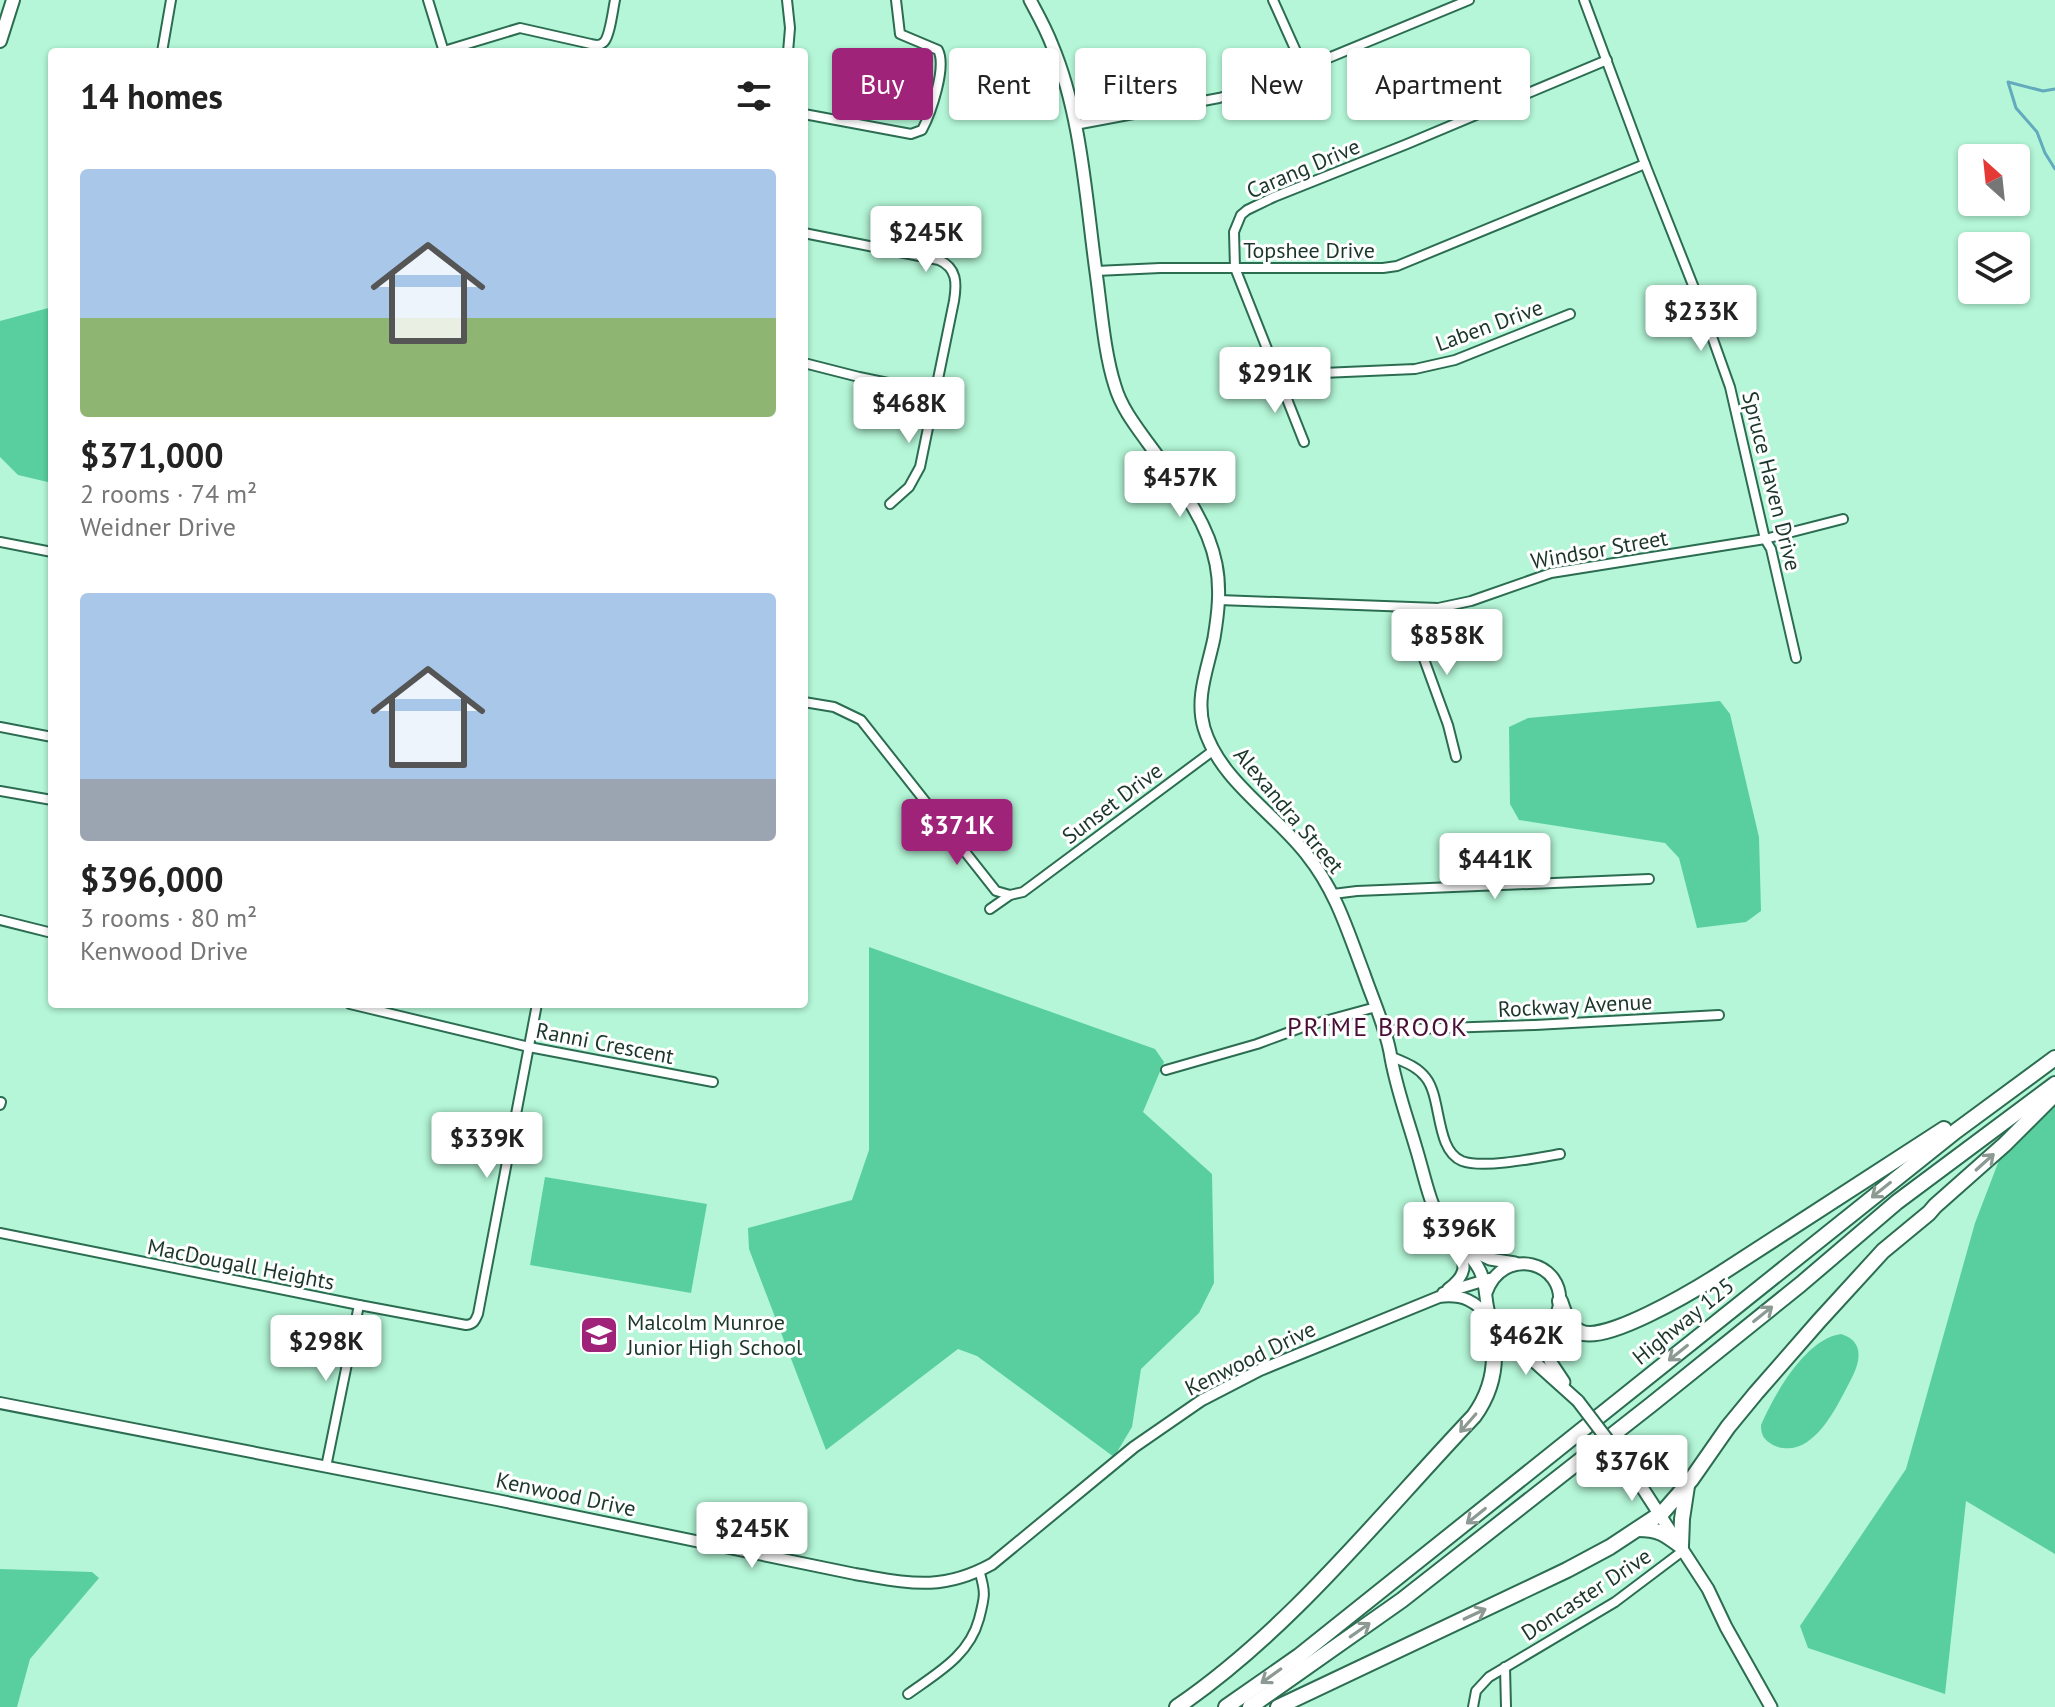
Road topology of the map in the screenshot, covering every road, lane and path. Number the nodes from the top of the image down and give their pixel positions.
1 (13, 0) edge
2 (171, 0) edge
3 (428, 0) edge
4 (615, 0) edge
5 (787, 0) edge
6 (896, 0) edge
7 (1030, 0) edge
8 (1273, 0) edge
9 (1469, 0) edge
10 (1584, 0) edge
11 (0, 41) edge
12 (163, 48) edge
13 (443, 48) edge
14 (454, 48) edge
15 (788, 48) edge
16 (1295, 48) edge
17 (1331, 58) edge
18 (1607, 60) junction
19 (1222, 97) edge
20 (808, 115) edge
21 (1075, 125) junction
22 (1645, 164) junction
23 (808, 234) edge
24 (1235, 268) junction
25 (1096, 271) junction
26 (1570, 314) dead end
27 (808, 364) edge
28 (1276, 375) junction
29 (935, 391) junction
30 (1304, 442) dead end
31 (890, 504) dead end
32 (1843, 519) dead end
33 (1765, 539) junction
34 (0, 542) edge
35 (48, 551) edge
36 (1219, 600) junction
37 (1405, 607) junction
38 (1796, 658) dead end
39 (808, 703) edge
40 (0, 727) edge
41 (48, 736) edge
42 (1214, 750) junction
43 (1456, 757) dead end
44 (0, 791) edge
45 (48, 799) edge
46 (1649, 879) dead end
47 (1333, 894) junction
48 (1010, 895) junction
49 (990, 909) dead end
50 (0, 920) edge
51 (48, 932) edge
52 (1376, 1007) junction
53 (367, 1008) edge
54 (536, 1008) edge
55 (1719, 1015) dead end
56 (1384, 1030) junction
57 (529, 1047) junction
58 (1390, 1056) junction
59 (2055, 1058) edge
60 (1166, 1070) dead end
61 (713, 1082) dead end
62 (2055, 1084) edge
63 (2055, 1094) edge
64 (1560, 1154) dead end
65 (0, 1233) edge
66 (1451, 1237) junction
67 (1524, 1264) junction
68 (1488, 1284) junction
69 (1443, 1293) junction
70 (1431, 1300) junction
71 (1560, 1301) junction
72 (359, 1305) junction
73 (1494, 1324) junction
74 (1546, 1329) junction
75 (1578, 1401) junction
76 (0, 1403) edge
77 (326, 1467) junction
78 (1687, 1485) junction
79 (1660, 1514) junction
80 (1638, 1529) junction
81 (1683, 1548) junction
82 (979, 1570) junction
83 (1505, 1667) junction
84 (908, 1694) dead end
85 (1177, 1707) edge
86 (1226, 1707) edge
87 (1250, 1707) edge
88 (1278, 1707) edge
89 (1473, 1707) edge
90 (1506, 1707) edge
91 (1771, 1707) edge

1 - 11 main road
2 - 12 street
3 - 13 street
4 - 14 street
5 - 15 street
6 - 20 street
7 - 21 main road, Alexandra Street
8 - 16 street
9 - 17 street
10 - 18 street, Spruce Haven Drive
18 - 22 street, Spruce Haven Drive
18 - 24 street, Carang Drive
19 - 21 street
21 - 25 main road, Alexandra Street
22 - 24 street, Topshee Drive
22 - 33 street, Spruce Haven Drive
23 - 29 street
24 - 25 street, Topshee Drive
24 - 28 street
25 - 36 main road, Alexandra Street
26 - 28 street, Laben Drive
27 - 29 street
28 - 30 street
29 - 31 street
32 - 33 street, Windsor Street
33 - 37 street, Windsor Street
33 - 38 street, Spruce Haven Drive
34 - 35 street
36 - 37 street, Windsor Street
36 - 42 main road, Alexandra Street
37 - 43 street
39 - 48 street
40 - 41 street
42 - 47 main road, Alexandra Street
42 - 48 street, Sunset Drive
44 - 45 street
46 - 47 street
47 - 52 main road, Alexandra Street
48 - 49 street, Sunset Drive
50 - 51 street
52 - 56 main road, Alexandra Street
52 - 60 street
53 - 57 street, Ranni Crescent
54 - 57 street
55 - 56 street, Rockway Avenue
56 - 58 main road, Alexandra Street
57 - 61 street, Ranni Crescent
57 - 72 street, MacDougall Heights
58 - 64 street
58 - 66 main road, Alexandra Street
59 - 71 highway
59 -> 86 highway, Highway 125
87 -> 62 highway, Highway 125
78 -> 63 highway
65 - 72 street, MacDougall Heights
66 - 67 main road
66 - 68 main road, Alexandra Street
66 - 69 street
67 - 68 main road
67 - 71 main road
68 - 69 street, Kenwood Drive
68 - 73 main road
69 - 70 street, Kenwood Drive
70 - 73 street, Kenwood Drive
70 - 82 street, Kenwood Drive
71 - 74 main road
72 - 77 street
73 - 74 main road
73 - 75 main road
73 -> 85 highway
74 - 75 main road
75 - 79 main road, bridge
76 - 77 street, Kenwood Drive
77 - 82 street, Kenwood Drive
78 - 79 highway
78 - 81 highway
79 - 80 highway
79 - 81 main road
80 - 81 highway
88 -> 80 highway
81 - 83 street, Doncaster Drive
81 - 91 main road
82 - 84 street
83 - 89 street, Doncaster Drive
83 - 90 street

